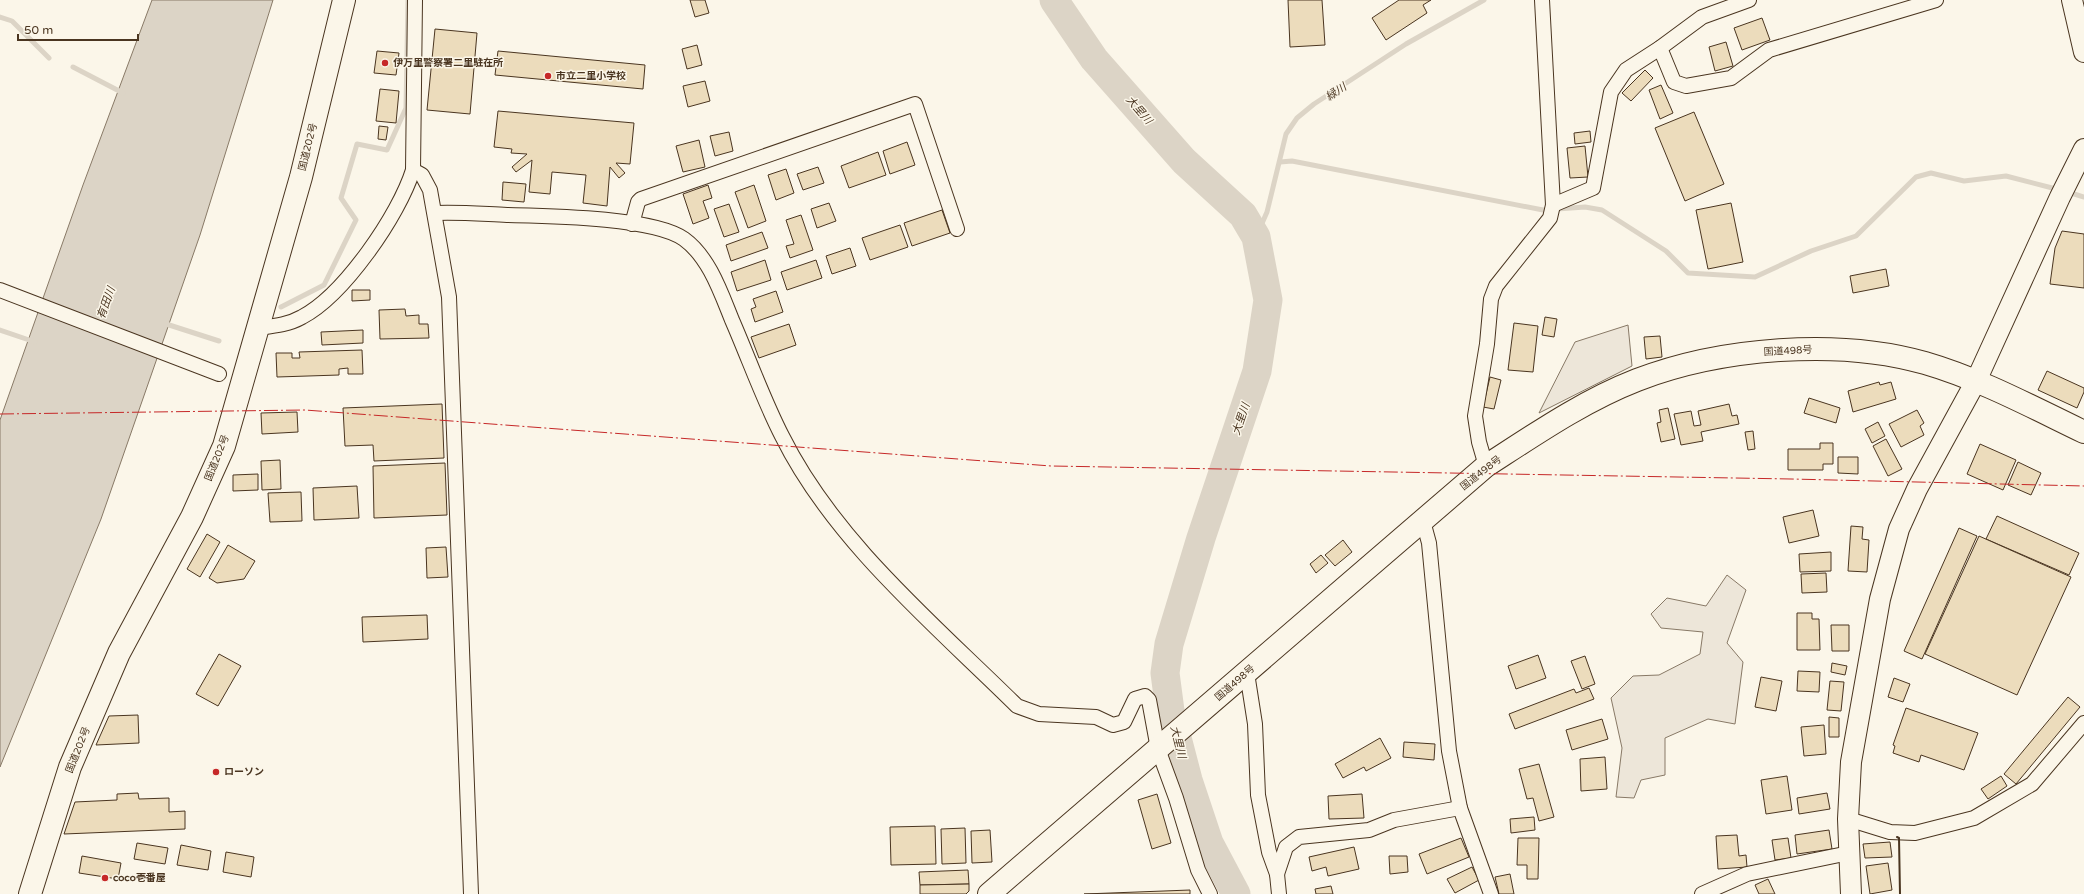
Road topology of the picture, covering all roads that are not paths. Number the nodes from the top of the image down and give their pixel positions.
1 (344, 0) edge
2 (415, 0) edge
3 (1542, 0) edge
4 (1749, 0) edge
5 (1936, 0) edge
6 (2072, 0) edge
7 (2082, 29) edge
8 (1660, 48) junction
9 (2084, 52) edge
10 (2084, 149) edge
11 (412, 170) junction
12 (1552, 211) junction
13 (436, 213) junction
14 (632, 224) junction
15 (958, 229) dead end
16 (0, 290) edge
17 (257, 328) junction
18 (219, 374) dead end
19 (1976, 381) junction
20 (2084, 432) edge
21 (1486, 466) junction
22 (1423, 521) junction
23 (1247, 673) junction
24 (2084, 723) edge
25 (1158, 749) junction
26 (1460, 808) junction
27 (1848, 819) junction
28 (1849, 854) junction
29 (1277, 874) junction
30 (30, 894) edge
31 (471, 894) edge
32 (989, 894) edge
33 (1210, 894) edge
34 (1279, 894) edge
35 (1490, 894) edge
36 (1702, 894) edge
37 (1851, 894) edge

1 - 17 highway, 国道202号
2 - 11 street
3 - 12 street
4 - 8 street
5 - 8 street
6 - 7 street
7 - 9 street
8 - 12 street
10 - 19 street
11 - 13 street
11 - 17 street
12 - 21 street
13 - 14 street
13 - 31 street
14 - 15 street
14 - 25 street
16 - 18 street
17 - 30 highway, 国道202号
19 - 20 highway, 国道498号
19 - 21 highway, 国道498号
19 - 27 street
21 - 22 highway, 国道498号
22 - 23 highway, 国道498号
22 - 26 street
23 - 25 highway, 国道498号
23 - 29 street
24 - 27 street
25 - 32 highway, 国道498号
25 - 33 street
26 - 29 street
26 - 35 street
27 - 28 street
28 - 36 street
28 - 37 street
29 - 34 street

